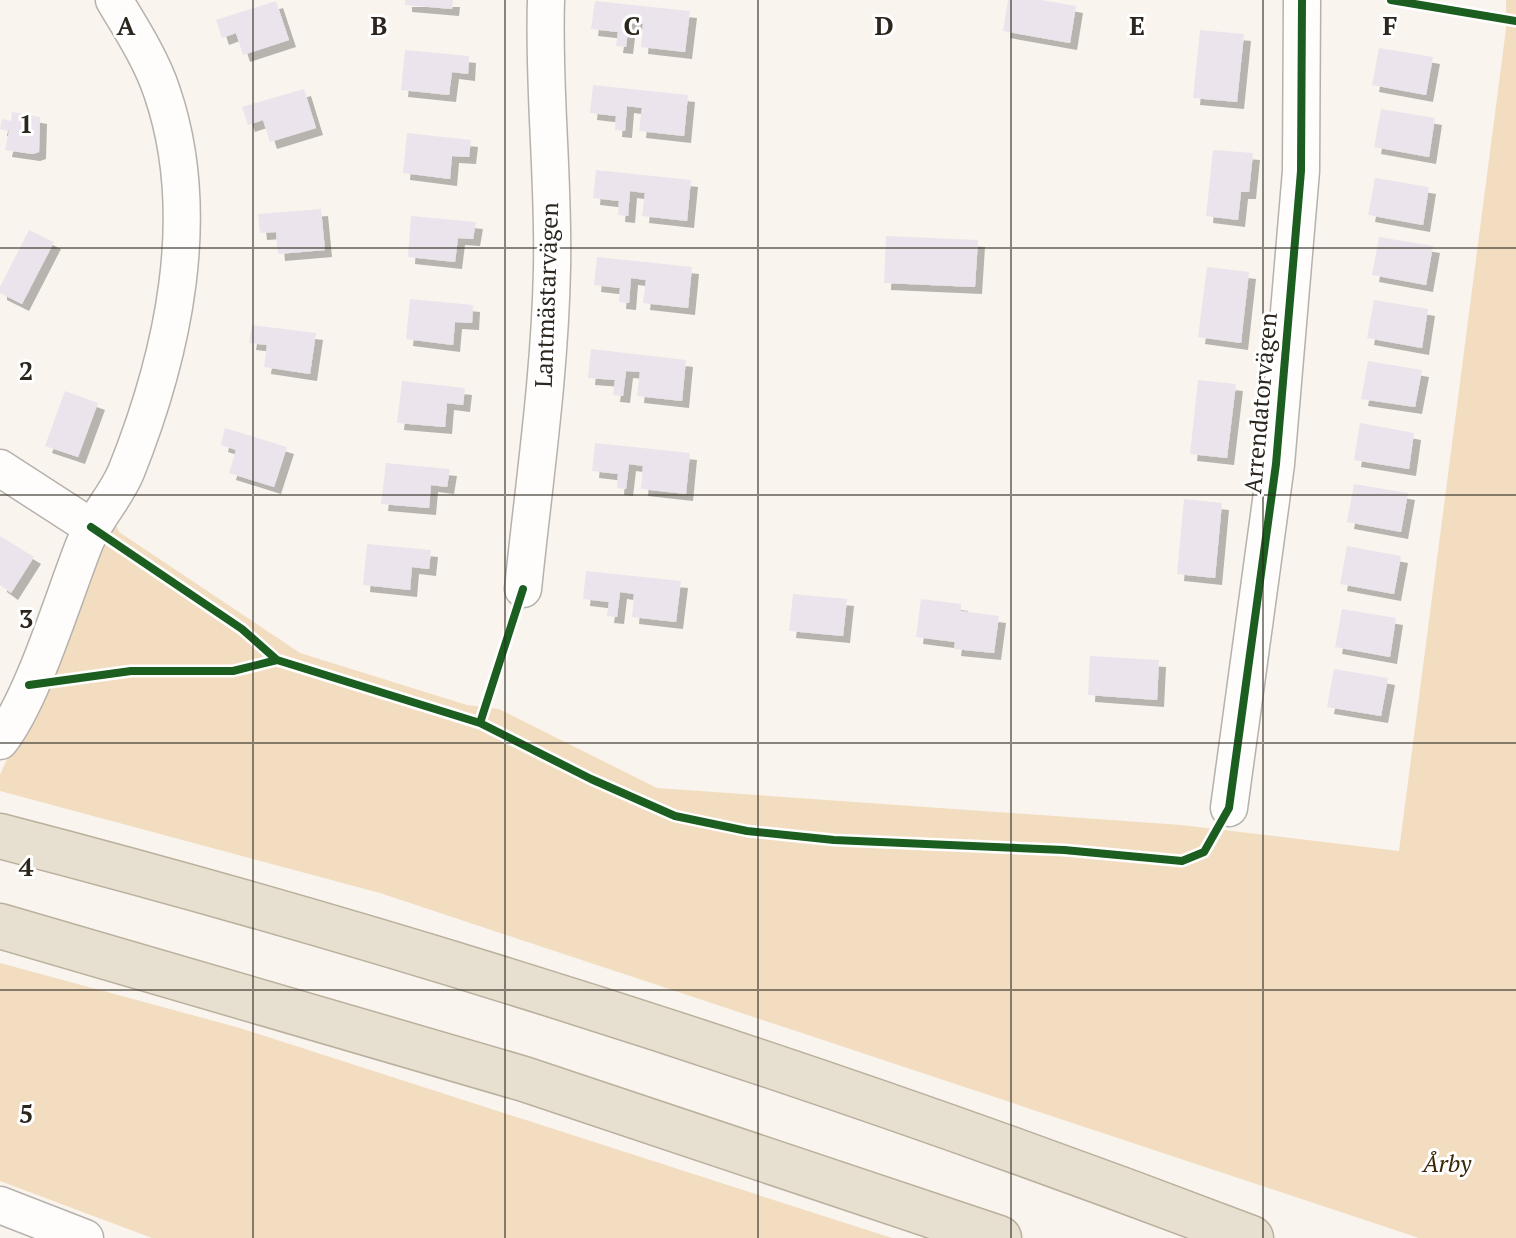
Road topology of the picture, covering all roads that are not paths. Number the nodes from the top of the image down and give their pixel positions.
1 (114, 0) edge
2 (546, 0) edge
3 (1302, 0) edge
4 (0, 468) edge
5 (91, 527) junction
6 (523, 589) dead end
7 (0, 741) edge
8 (1229, 808) dead end
9 (0, 836) edge
10 (0, 926) edge
11 (0, 1205) edge
12 (85, 1238) edge
13 (999, 1238) edge
14 (1251, 1238) edge

1 - 5 street
2 - 6 street, Lantmästarvägen
3 - 8 street, Arrendatorvägen
4 - 5 street
5 - 7 street
9 - 14 highway
10 - 13 highway
11 - 12 street

